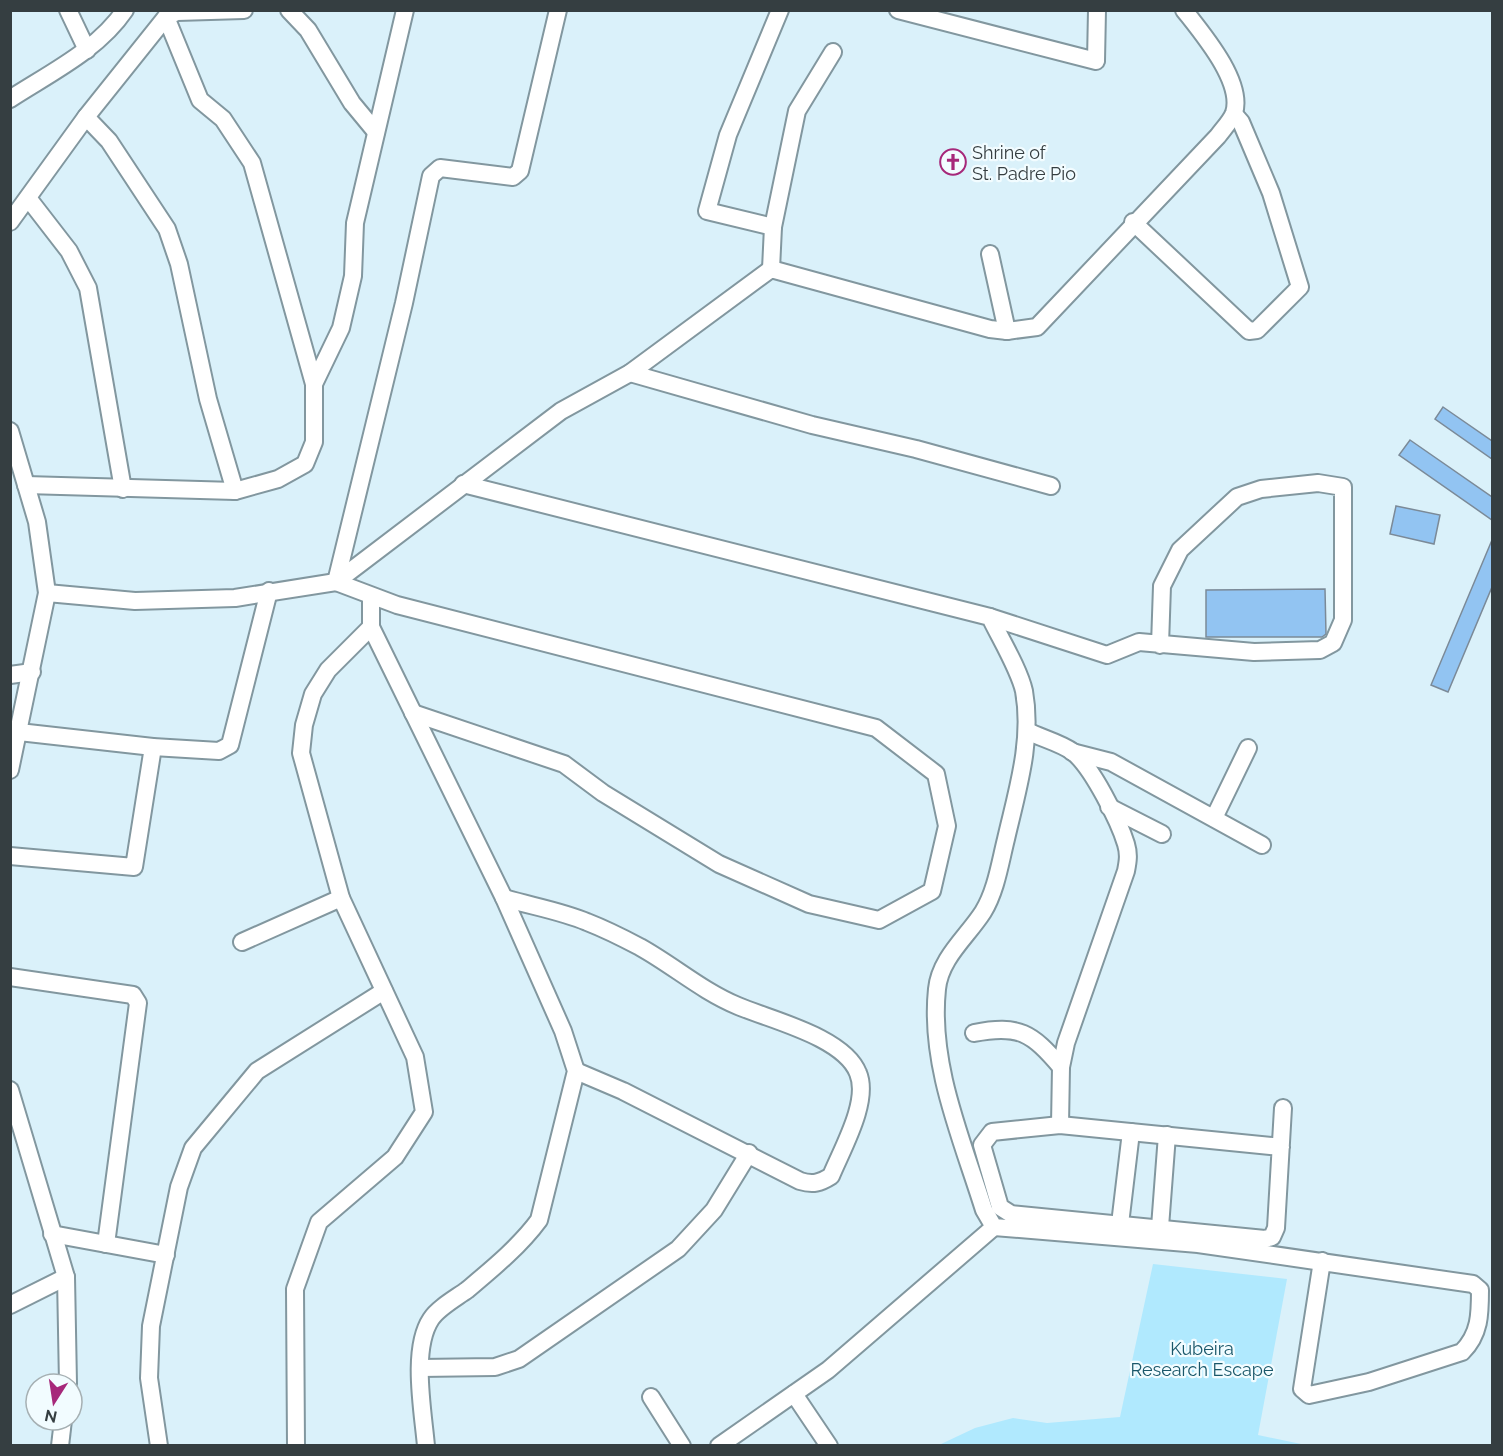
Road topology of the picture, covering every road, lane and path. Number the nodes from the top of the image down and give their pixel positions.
1 (68, 10) edge
2 (126, 10) edge
3 (244, 10) edge
4 (289, 10) edge
5 (405, 10) edge
6 (558, 10) edge
7 (780, 10) edge
8 (898, 10) edge
9 (1097, 10) edge
10 (1184, 10) edge
11 (166, 16) junction
12 (87, 50) junction
13 (833, 52) dead end
14 (10, 99) edge
15 (1234, 114) junction
16 (86, 117) junction
17 (376, 132) junction
18 (28, 198) junction
19 (10, 222) edge
20 (1133, 222) junction
21 (773, 227) junction
22 (990, 254) dead end
23 (771, 269) junction
24 (1007, 332) junction
25 (630, 373) junction
26 (314, 384) junction
27 (10, 431) edge
28 (463, 484) junction
29 (26, 485) junction
30 (1051, 486) dead end
31 (123, 489) junction
32 (235, 491) junction
33 (336, 582) junction
34 (269, 591) junction
35 (47, 593) junction
36 (371, 596) junction
37 (990, 617) junction
38 (371, 627) junction
39 (1160, 645) junction
40 (32, 672) junction
41 (10, 675) edge
42 (413, 713) junction
43 (1027, 731) junction
44 (19, 732) junction
45 (153, 747) junction
46 (1248, 748) dead end
47 (1072, 752) junction
48 (10, 770) edge
49 (1109, 807) junction
50 (1214, 818) junction
51 (1162, 834) dead end
52 (1262, 845) dead end
53 (10, 856) edge
54 (341, 898) junction
55 (504, 898) junction
56 (242, 942) dead end
57 (10, 977) edge
58 (384, 991) junction
59 (974, 1033) dead end
60 (1061, 1067) junction
61 (576, 1071) junction
62 (10, 1090) edge
63 (1283, 1108) dead end
64 (1060, 1125) junction
65 (1131, 1132) junction
66 (1167, 1136) junction
67 (1281, 1147) junction
68 (749, 1153) junction
69 (1120, 1224) junction
70 (994, 1227) junction
71 (1160, 1227) junction
72 (52, 1233) junction
73 (106, 1244) junction
74 (166, 1255) junction
75 (1322, 1261) junction
76 (66, 1276) junction
77 (10, 1305) edge
78 (420, 1368) junction
79 (68, 1372) edge
80 (794, 1394) junction
81 (651, 1397) dead end
82 (159, 1446) edge
83 (296, 1446) edge
84 (426, 1446) edge
85 (682, 1446) edge
86 (719, 1446) edge
87 (829, 1446) edge

1 - 12 street
2 - 12 street
3 - 11 street
4 - 17 street
5 - 17 street
6 - 33 street
7 - 21 street
8 - 9 street
10 - 15 street
11 - 16 street
11 - 26 street
12 - 14 street
13 - 21 street
15 - 20 street
15 - 20 street
16 - 18 street
16 - 32 street
17 - 26 street
18 - 19 street
18 - 31 street
20 - 24 street
21 - 23 street
22 - 24 street
23 - 24 street
23 - 25 street
25 - 28 street
25 - 30 street
26 - 32 street
27 - 29 street
28 - 33 street
28 - 37 street
29 - 31 street
29 - 35 street
31 - 32 street
33 - 34 street
33 - 36 street
34 - 35 street
34 - 45 street
35 - 40 street
36 - 38 street
36 - 42 street
37 - 39 street
37 - 43 street
38 - 42 street
38 - 54 street
39 - 39 street
40 - 41 street
40 - 44 street
42 - 55 street
43 - 47 street
43 - 70 street
44 - 45 street
44 - 48 street
45 - 53 street
46 - 50 street
47 - 49 street
47 - 50 street
49 - 51 street
49 - 60 street
50 - 52 street
54 - 56 street
54 - 58 street
55 - 61 street
55 - 68 street
57 - 73 street
58 - 74 street
58 - 83 street
59 - 60 street
60 - 64 street
61 - 68 street
61 - 78 street
62 - 72 street
63 - 67 street
64 - 65 street
64 - 69 street
65 - 66 street
65 - 69 street
66 - 67 street
66 - 71 street
67 - 71 street
68 - 78 street
69 - 71 street
70 - 75 street
70 - 80 street
72 - 73 street
72 - 76 street
73 - 74 street
74 - 82 street
75 - 75 street
76 - 77 street
76 - 79 street
78 - 84 street
80 - 86 street
80 - 87 street
81 - 85 street

